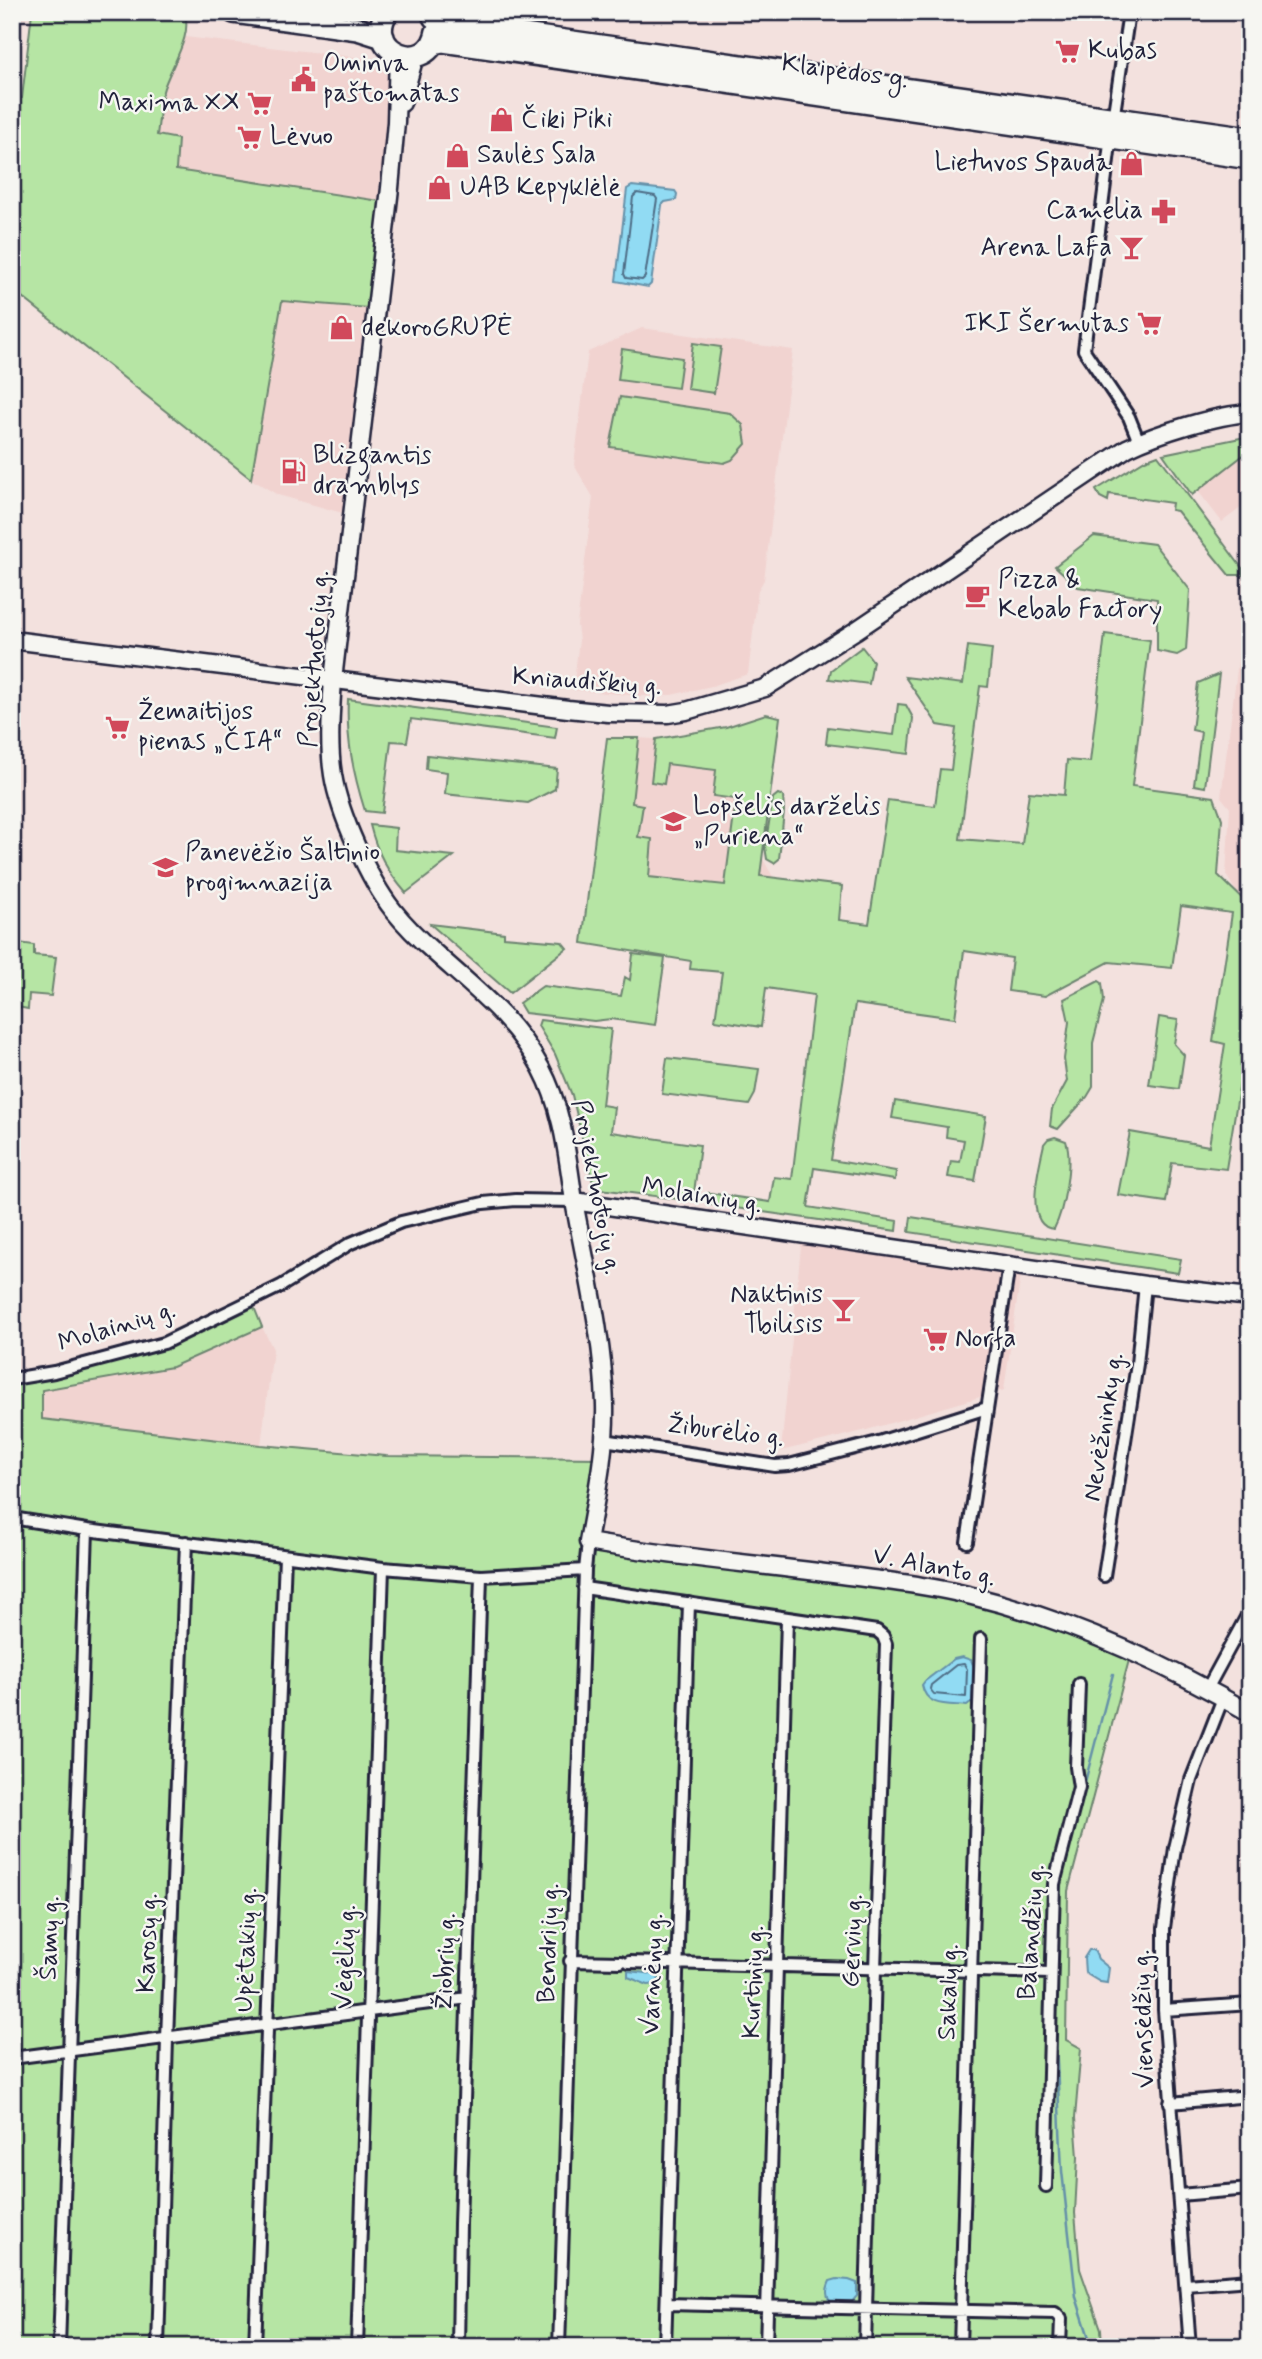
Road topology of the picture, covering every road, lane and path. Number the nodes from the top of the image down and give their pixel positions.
1 (234, 12) edge
2 (371, 12) edge
3 (378, 12) edge
4 (387, 12) edge
5 (1129, 12) edge
6 (433, 15) edge
7 (383, 37) junction
8 (433, 43) junction
9 (406, 55) junction
10 (1112, 128) junction
11 (1250, 138) edge
12 (1250, 158) edge
13 (1250, 413) edge
14 (1139, 442) junction
15 (12, 640) edge
16 (333, 680) junction
17 (575, 1202) junction
18 (1009, 1265) junction
19 (1145, 1285) junction
20 (1250, 1297) edge
21 (12, 1378) edge
22 (987, 1408) junction
23 (604, 1440) junction
24 (12, 1518) edge
25 (88, 1530) junction
26 (187, 1542) junction
27 (588, 1542) junction
28 (967, 1542) dead end
29 (285, 1556) junction
30 (383, 1568) junction
31 (585, 1570) junction
32 (481, 1576) junction
33 (1104, 1576) dead end
34 (584, 1588) junction
35 (689, 1603) junction
36 (1250, 1610) edge
37 (787, 1619) junction
38 (981, 1639) dead end
39 (1079, 1684) dead end
40 (1207, 1689) junction
41 (1223, 1698) junction
42 (1250, 1713) edge
43 (570, 1961) junction
44 (676, 1964) junction
45 (777, 1967) junction
46 (874, 1969) junction
47 (972, 1971) junction
48 (1051, 1973) junction
49 (468, 1998) junction
50 (1250, 2004) edge
51 (1164, 2010) junction
52 (367, 2012) junction
53 (267, 2025) junction
54 (167, 2039) junction
55 (68, 2052) junction
56 (12, 2058) edge
57 (1250, 2096) edge
58 (1170, 2103) junction
59 (1046, 2186) dead end
60 (1250, 2189) edge
61 (1179, 2195) junction
62 (1250, 2280) edge
63 (1186, 2285) junction
64 (667, 2304) junction
65 (767, 2307) junction
66 (866, 2309) junction
67 (961, 2311) junction
68 (59, 2347) edge
69 (158, 2347) edge
70 (256, 2347) edge
71 (357, 2347) edge
72 (458, 2347) edge
73 (559, 2347) edge
74 (665, 2347) edge
75 (766, 2347) edge
76 (865, 2347) edge
77 (960, 2347) edge
78 (1060, 2347) edge
79 (1190, 2347) edge

1 - 7 highway
2 - 3 highway
4 - 7 highway
5 - 10 street
6 - 8 highway, Klaipėdos g.
6 - 10 highway, Klaipėdos g.
7 - 9 highway
8 - 9 highway
8 - 10 highway, Klaipėdos g.
9 - 16 main road, Projektuotojų g.
10 - 11 highway, Klaipėdos g.
10 - 12 highway, Klaipėdos g.
10 - 14 street
13 - 14 main road, Kniaudiškių g.
14 - 16 main road, Kniaudiškių g.
15 - 16 main road, Kniaudiškių g.
16 - 17 main road, Projektuotojų g.
17 - 18 main road, Molainių g.
17 - 21 street, Molainių g.
17 - 23 main road, Projektuotojų g.
18 - 19 main road, Molainių g.
18 - 22 street
19 - 20 main road, Molainių g.
19 - 33 street, Nevėžninkų g.
22 - 23 street, Žiburėlio g.
22 - 28 street
23 - 27 main road, Projektuotojų g.
24 - 25 street
25 - 26 street
25 - 55 street, Šamų g.
26 - 29 street
26 - 54 street, Karosų g.
27 - 31 street, Bendrijų g.
27 - 40 main road, V. Alanto g.
29 - 30 street
29 - 53 street, Upėtakių g.
30 - 32 street
30 - 52 street, Vėgėlių g.
31 - 32 street
31 - 34 street, Bendrijų g.
32 - 49 street, Žiobrių g.
34 - 35 street, Gervių g.
34 - 43 street, Bendrijų g.
35 - 37 street, Gervių g.
35 - 44 street, Varnėnų g.
36 - 40 street
37 - 45 street, Kurtinių g.
37 - 46 street, Gervių g.
38 - 47 street, Sakalų g.
39 - 48 street, Balandžių g.
40 - 41 main road, V. Alanto g.
41 - 42 main road, V. Alanto g.
41 - 51 street, Viensėdžių g.
43 - 44 street
43 - 73 street, Bendrijų g.
44 - 45 street
44 - 64 street, Varnėnų g.
45 - 46 street
45 - 65 street, Kurtinių g.
46 - 47 street
46 - 66 street, Gervių g.
47 - 48 street
47 - 67 street, Sakalų g.
48 - 59 street, Balandžių g.
49 - 52 street
49 - 72 street, Žiobrių g.
50 - 51 street
51 - 58 street, Viensėdžių g.
52 - 53 street
52 - 71 street, Vėgėlių g.
53 - 54 street
53 - 70 street, Upėtakių g.
54 - 55 street
54 - 69 street, Karosų g.
55 - 56 street
55 - 68 street, Šamų g.
57 - 58 street
58 - 61 street, Viensėdžių g.
60 - 61 street
61 - 63 street, Viensėdžių g.
62 - 63 street
63 - 79 street, Viensėdžių g.
64 - 65 street
64 - 74 street, Varnėnų g.
65 - 66 street
65 - 75 street, Kurtinių g.
66 - 67 street
66 - 76 street, Gervių g.
67 - 77 street, Sakalų g.
67 - 78 street

